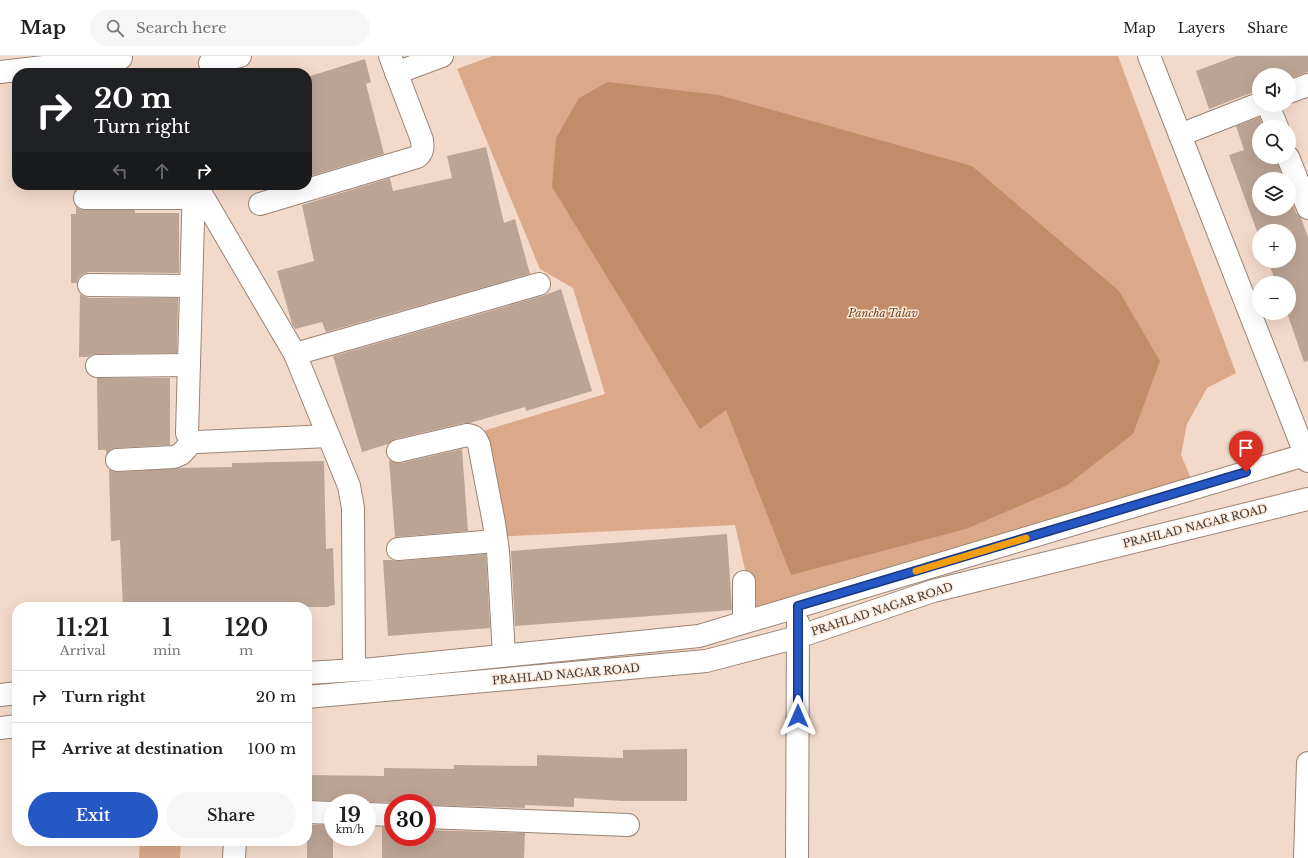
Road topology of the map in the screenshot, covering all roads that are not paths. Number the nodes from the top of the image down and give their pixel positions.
1 (240, 56) edge
2 (442, 56) edge
3 (1150, 56) edge
4 (124, 62) edge
5 (210, 63) dead end
6 (393, 64) edge
7 (50, 68) edge
8 (12, 71) edge
9 (0, 72) edge
10 (1308, 85) edge
11 (1296, 89) edge
12 (1252, 107) edge
13 (1180, 135) junction
14 (1291, 164) edge
15 (312, 188) edge
16 (182, 190) edge
17 (194, 190) edge
18 (195, 190) edge
19 (307, 190) edge
20 (85, 198) dead end
21 (260, 204) dead end
22 (1308, 208) edge
23 (89, 284) dead end
24 (539, 284) dead end
25 (191, 286) junction
26 (295, 354) junction
27 (189, 365) junction
28 (97, 366) dead end
29 (328, 436) junction
30 (193, 441) junction
31 (398, 452) dead end
32 (1307, 456) edge
33 (117, 460) dead end
34 (1308, 499) edge
35 (496, 541) junction
36 (398, 549) dead end
37 (744, 582) dead end
38 (798, 606) junction
39 (744, 622) junction
40 (798, 637) junction
41 (504, 655) junction
42 (354, 670) junction
43 (312, 673) edge
44 (12, 694) edge
45 (0, 695) edge
46 (312, 697) edge
47 (12, 727) edge
48 (0, 728) edge
49 (1308, 763) edge
50 (312, 812) edge
51 (324, 813) edge
52 (436, 817) edge
53 (628, 825) dead end
54 (235, 846) edge
55 (234, 858) edge
56 (797, 858) edge
57 (1305, 858) edge

1 - 5 street
2 - 6 street
3 - 13 street
4 - 7 street
6 - 15 street
8 - 9 street
10 - 11 street
12 - 13 street
13 - 32 street
14 - 22 street
16 - 20 street
17 - 25 street
18 - 26 street
19 - 21 street
23 - 25 street
24 - 26 street
25 - 27 street
26 - 29 street
27 - 28 street
27 - 30 street
29 - 30 street
29 - 42 street
30 - 33 street
31 - 35 street
32 - 38 street
34 - 40 street, PRAHLAD NAGAR ROAD
35 - 36 street
35 - 41 street
37 - 39 street
38 - 39 street
38 - 40 street
39 - 41 street
40 - 46 street, PRAHLAD NAGAR ROAD
40 - 56 street
41 - 42 street
42 - 43 street
44 - 45 street
47 - 48 street
49 - 57 street
50 - 51 street
52 - 53 street
54 - 55 street

